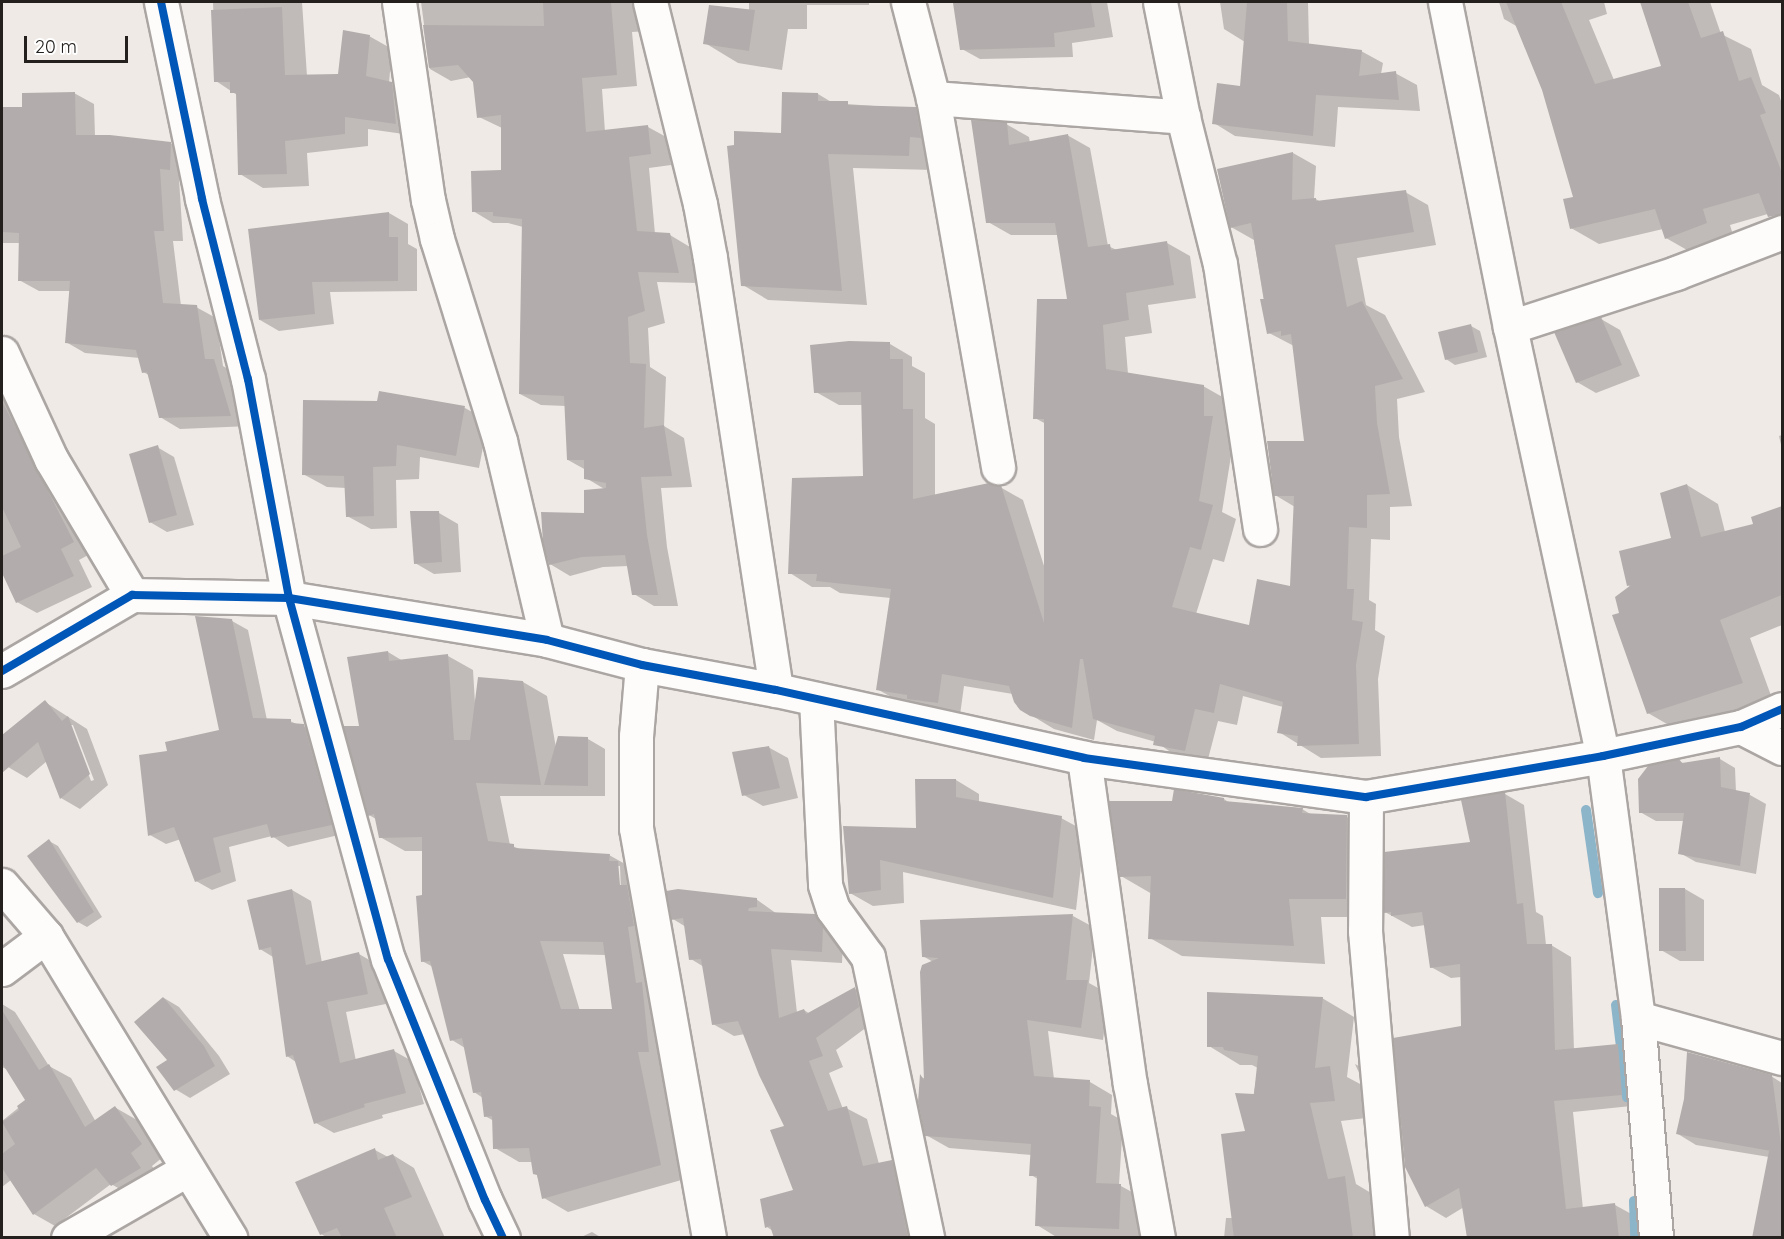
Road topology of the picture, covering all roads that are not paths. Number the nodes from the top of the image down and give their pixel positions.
1 (160, 2) edge
2 (399, 2) edge
3 (650, 2) edge
4 (908, 2) edge
5 (1160, 2) edge
6 (1445, 2) edge
7 (933, 99) junction
8 (1183, 117) junction
9 (1782, 232) edge
10 (1510, 327) junction
11 (2, 353) edge
12 (998, 467) dead end
13 (1260, 529) dead end
14 (132, 595) junction
15 (289, 598) junction
16 (547, 640) junction
17 (642, 665) junction
18 (2, 671) edge
19 (776, 690) junction
20 (816, 699) junction
21 (1782, 709) edge
22 (1741, 728) junction
23 (1782, 748) edge
24 (1603, 756) junction
25 (1084, 758) junction
26 (1365, 797) junction
27 (2, 885) edge
28 (46, 936) junction
29 (2, 969) edge
30 (1638, 1018) junction
31 (1782, 1058) edge
32 (188, 1169) junction
33 (68, 1238) edge
34 (230, 1238) edge
35 (503, 1238) edge
36 (709, 1238) edge
37 (927, 1238) edge
38 (1158, 1238) edge
39 (1392, 1238) edge
40 (1656, 1238) edge

1 - 15 street
2 - 16 street
3 - 19 street
4 - 7 street
5 - 8 street
6 - 10 street
7 - 8 street
7 - 12 street
8 - 13 street
9 - 10 street
10 - 24 street
11 - 14 street
14 - 15 street
14 - 18 street
15 - 16 street
15 - 35 street
16 - 17 street
17 - 19 street
17 - 36 street
19 - 20 street
20 - 25 street
20 - 37 street
21 - 22 street
22 - 23 street
22 - 24 street
24 - 26 street
24 - 30 street
25 - 26 street
25 - 38 street
26 - 39 street
27 - 28 street
28 - 29 street
28 - 32 street
30 - 31 street
30 - 40 street
32 - 33 street
32 - 34 street

